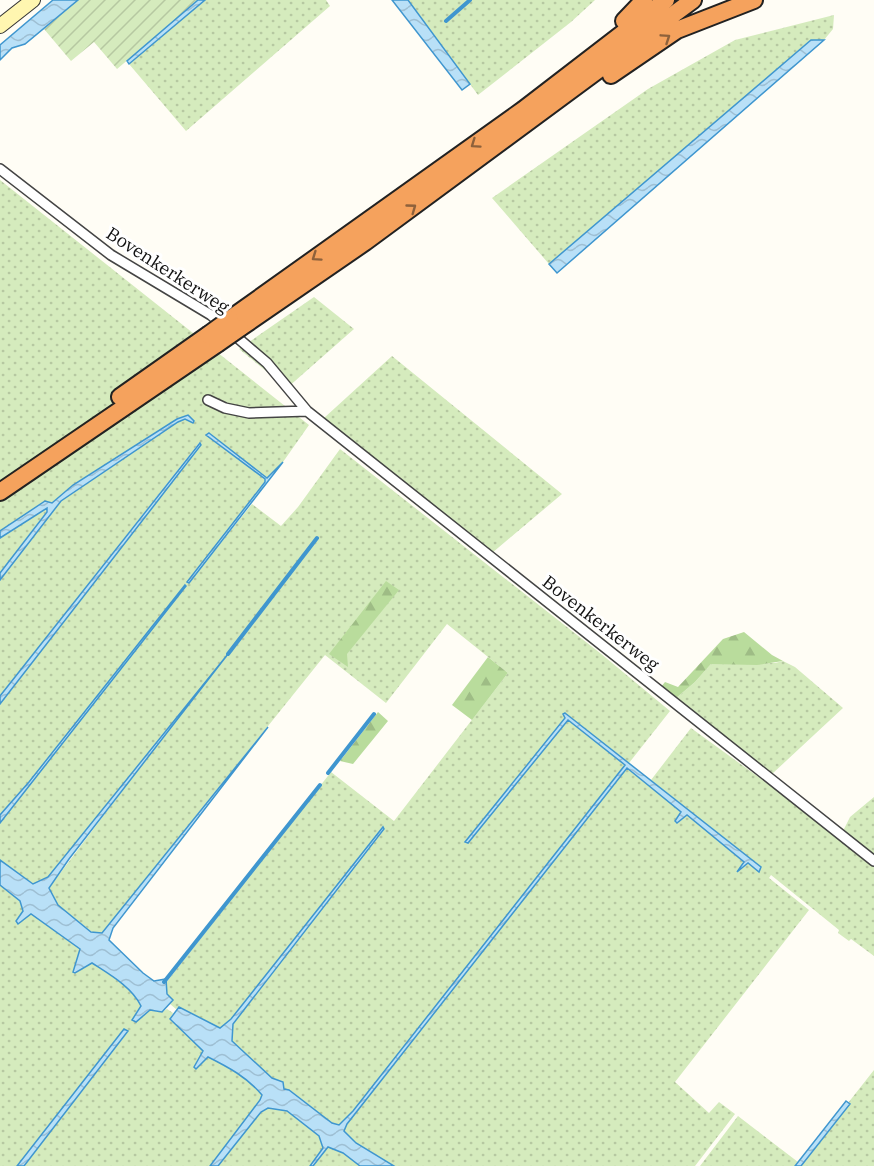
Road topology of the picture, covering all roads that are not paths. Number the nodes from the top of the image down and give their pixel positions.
1 (33, 0) edge
2 (644, 0) edge
3 (666, 0) edge
4 (693, 0) edge
5 (754, 0) edge
6 (0, 26) edge
7 (525, 117) junction
8 (0, 169) edge
9 (213, 339) junction
10 (208, 400) dead end
11 (307, 411) junction
12 (0, 480) edge
13 (0, 492) edge
14 (874, 861) edge

1 - 6 street
2 - 7 highway
3 - 7 highway
4 - 7 highway
7 -> 5 highway
7 - 9 highway, bridge
8 - 11 street, Bovenkerkerweg
9 - 12 highway
9 - 13 highway
10 - 11 street
11 - 14 street, Bovenkerkerweg

